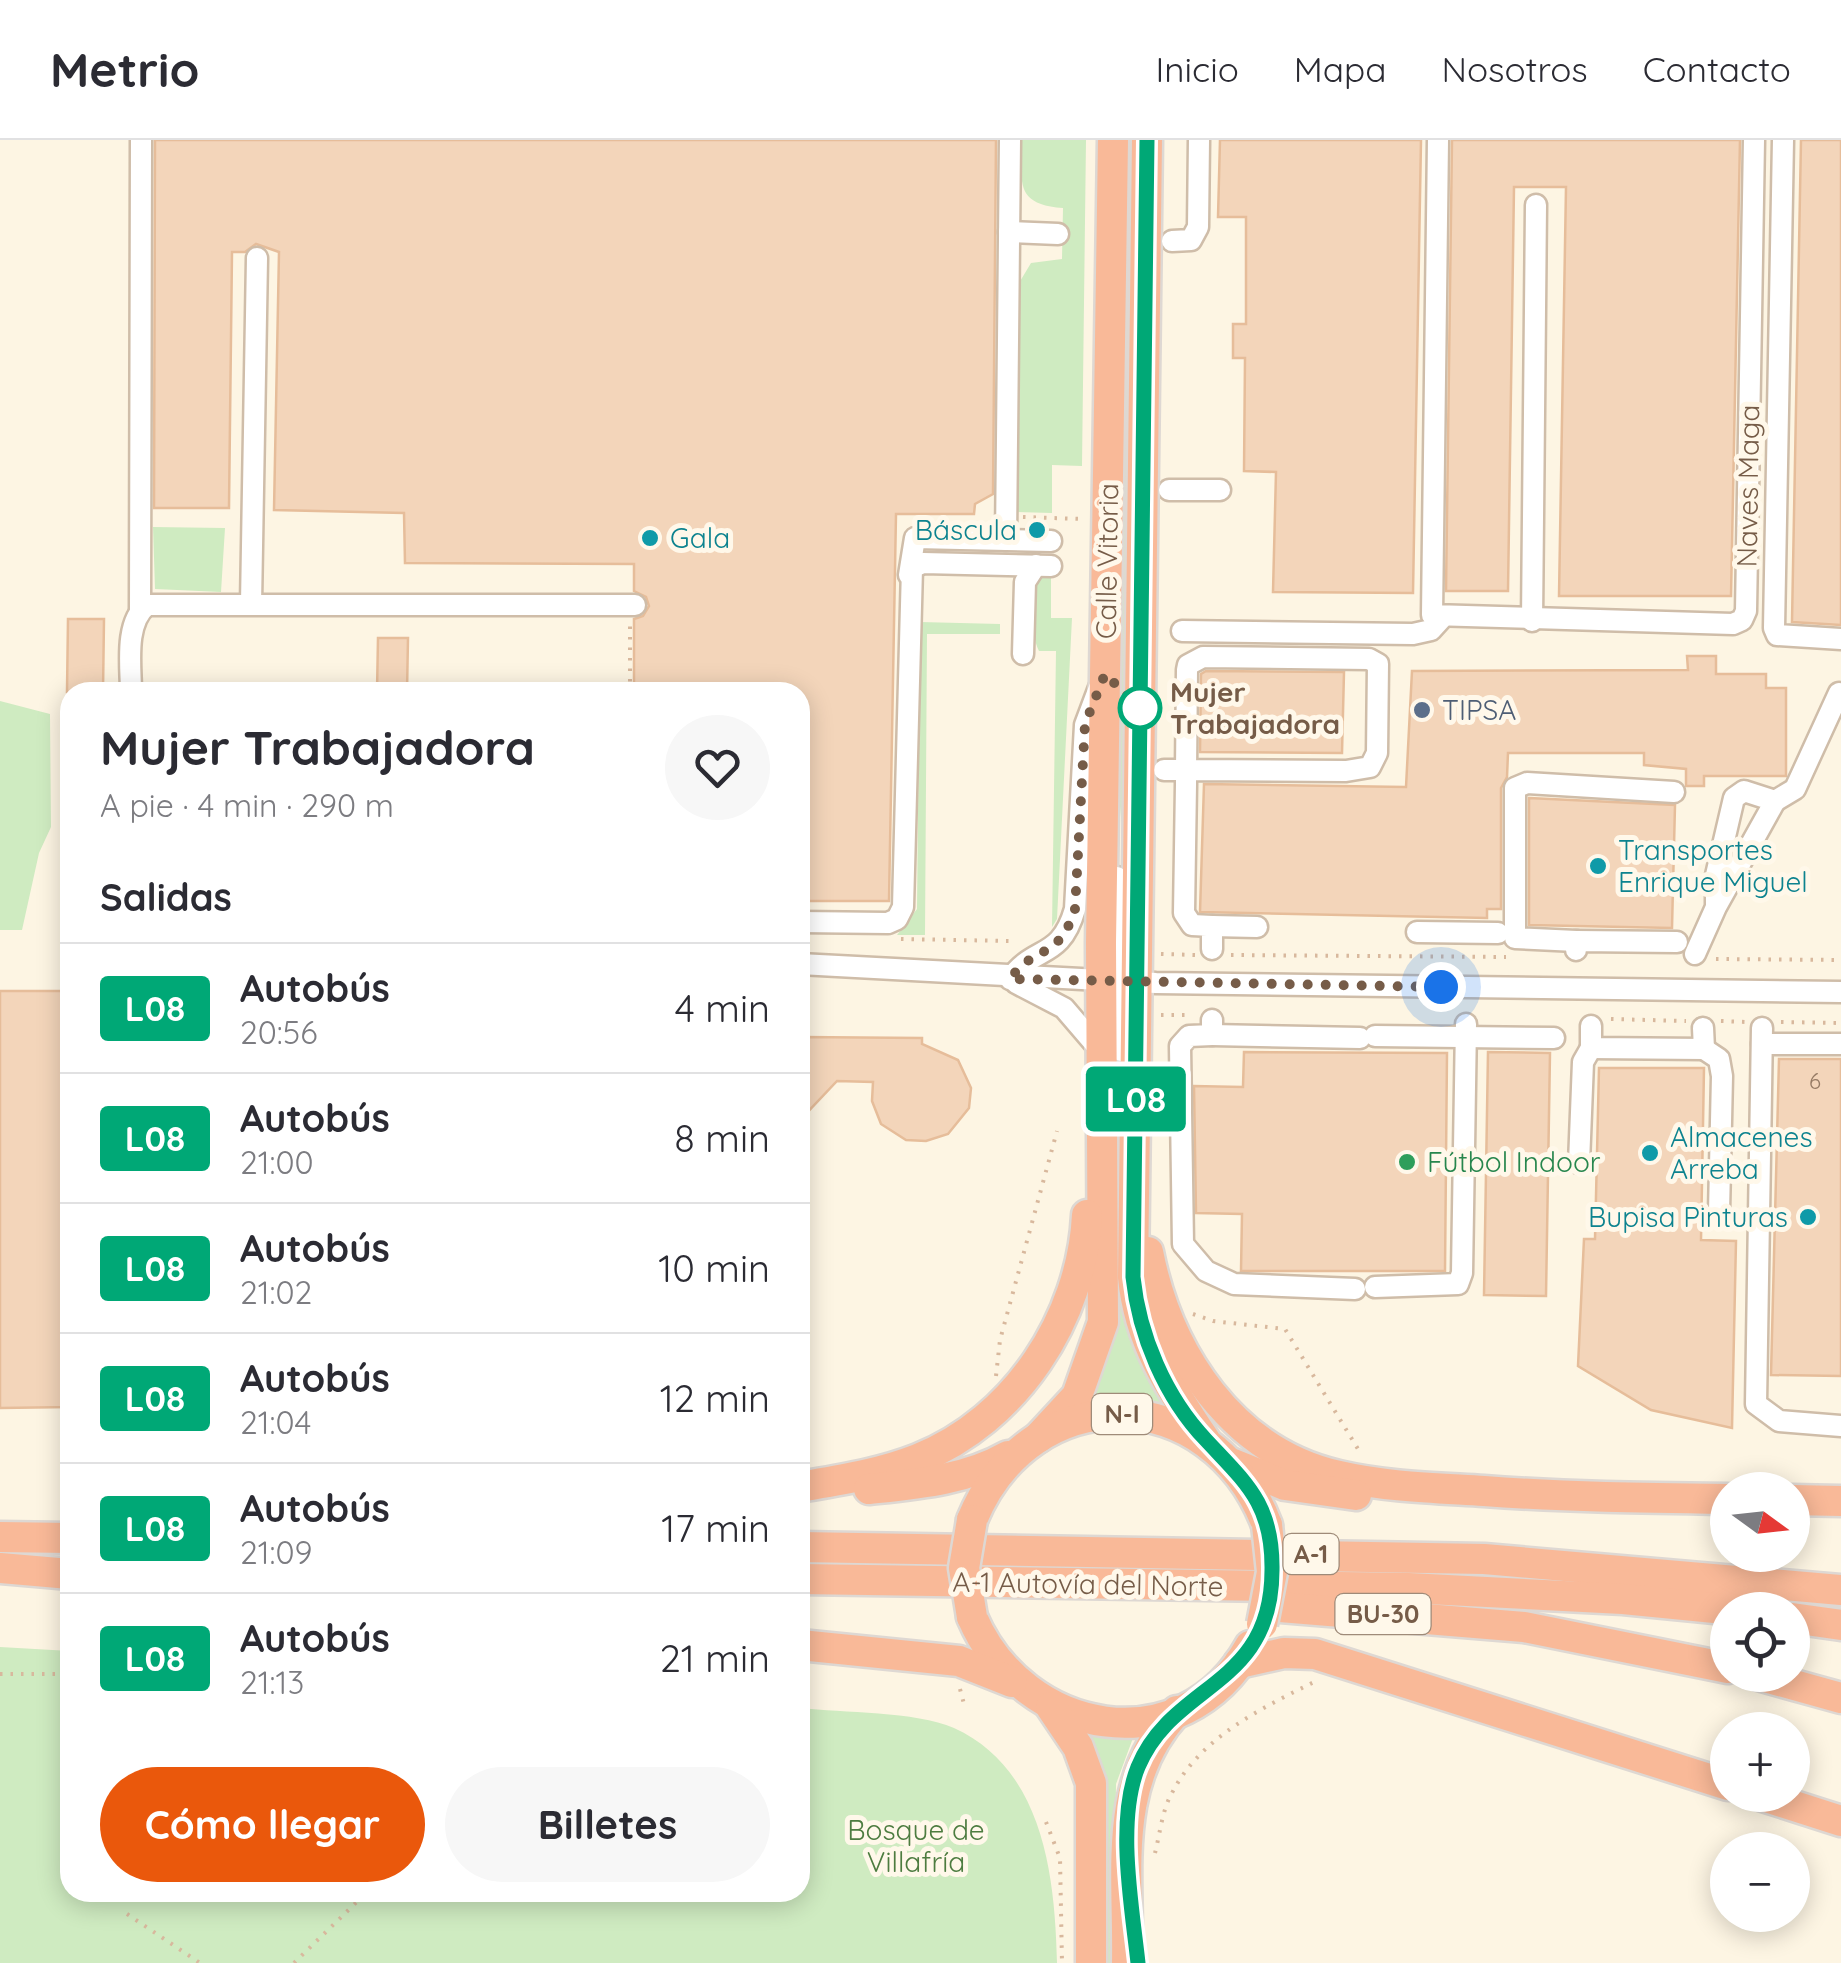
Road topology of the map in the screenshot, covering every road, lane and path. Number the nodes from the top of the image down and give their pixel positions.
1 (141, 140) edge
2 (1010, 140) edge
3 (1113, 140) edge
4 (1146, 140) edge
5 (1199, 140) edge
6 (1438, 140) edge
7 (1754, 140) edge
8 (1783, 140) edge
9 (1536, 205) dead end
10 (1009, 232) junction
11 (1058, 234) dead end
12 (1172, 241) dead end
13 (257, 258) dead end
14 (1169, 490) dead end
15 (1220, 490) dead end
16 (1007, 516) junction
17 (1083, 519) dead end
18 (1006, 540) junction
19 (1052, 541) dead end
20 (909, 575) junction
21 (251, 604) junction
22 (140, 610) junction
23 (632, 610) joint
24 (1440, 619) junction
25 (1532, 621) junction
26 (1182, 631) dead end
27 (1841, 639) edge
28 (1023, 654) dead end
29 (1105, 674) junction
30 (131, 682) edge
31 (630, 682) edge
32 (1839, 693) edge
33 (1164, 770) dead end
34 (1186, 770) junction
35 (1674, 792) dead end
36 (1774, 800) junction
37 (1102, 802) junction
38 (1716, 908) junction
39 (810, 922) edge
40 (1212, 926) junction
41 (1257, 926) dead end
42 (1417, 934) dead end
43 (1498, 934) dead end
44 (898, 939) dead end
45 (1011, 942) dead end
46 (1695, 952) junction
47 (1219, 953) junction
48 (1156, 954) dead end
49 (1516, 957) dead end
50 (1841, 960) edge
51 (810, 964) edge
52 (1010, 979) junction
53 (1101, 981) junction
54 (1136, 983) junction
55 (1841, 992) edge
56 (1590, 1026) dead end
57 (1466, 1031) junction
58 (1554, 1038) dead end
59 (1841, 1044) edge
60 (1591, 1048) junction
61 (1102, 1058) junction
62 (1057, 1131) dead end
63 (1580, 1164) dead end
64 (1137, 1180) junction
65 (1720, 1212) dead end
66 (1182, 1306) dead end
67 (1008, 1396) junction
68 (1841, 1426) edge
69 (1205, 1440) junction
70 (1029, 1444) junction
71 (1360, 1454) dead end
72 (1233, 1464) junction
73 (810, 1485) edge
74 (810, 1494) edge
75 (1554, 1496) junction
76 (1710, 1499) edge
77 (1810, 1500) edge
78 (1841, 1501) edge
79 (0, 1523) edge
80 (60, 1524) edge
81 (0, 1537) edge
82 (60, 1538) edge
83 (810, 1547) edge
84 (60, 1565) edge
85 (0, 1567) edge
86 (60, 1573) edge
87 (810, 1580) edge
88 (1035, 1584) junction
89 (1841, 1590) edge
90 (1710, 1607) edge
91 (1810, 1621) edge
92 (1841, 1625) edge
93 (810, 1646) edge
94 (1240, 1663) junction
95 (1710, 1664) edge
96 (0, 1674) edge
97 (60, 1674) edge
98 (1322, 1674) dead end
99 (1018, 1685) junction
100 (1810, 1689) edge
101 (1841, 1698) edge
102 (1050, 1707) junction
103 (1177, 1710) junction
104 (1710, 1779) edge
105 (1810, 1811) edge
106 (1840, 1821) edge
107 (1046, 1822) dead end
108 (1155, 1853) dead end
109 (1129, 1876) junction
110 (357, 1902) edge
111 (127, 1914) dead end
112 (200, 1963) edge
113 (294, 1963) edge
114 (1062, 1963) edge
115 (1092, 1963) edge
116 (1127, 1963) edge
117 (1138, 1963) edge

1 - 22 street
2 - 10 street
3 - 29 highway, Calle Vitoria
4 - 54 highway, Calle Vitoria
5 - 12 street
6 - 24 street
7 - 25 street, Naves Maga
8 - 27 street
9 - 25 street
10 - 11 street
10 - 16 street
13 - 21 street
14 - 15 street
16 - 17 path
16 - 18 street
18 - 19 street
18 - 20 street
20 - 28 street
20 - 39 street
21 - 22 street
21 - 23 street
22 - 30 street
23 - 31 path
24 - 25 street, Naves Maga
24 - 26 street, Naves Maga
29 - 37 highway, Calle Vitoria
29 - 52 street
32 - 36 street
33 - 34 street
34 - 34 street
34 - 40 street
35 - 46 street
36 - 38 street
36 - 38 street
37 - 53 highway, Calle Vitoria
37 - 54 street
38 - 46 street
40 - 41 street
40 - 47 street
42 - 43 street
44 - 45 path
46 - 50 path
47 - 48 path
47 - 49 path
51 - 52 street
52 - 53 street
52 - 61 street
53 - 54 street
53 - 61 highway, Calle Vitoria
53 - 64 street, Calle Vitoria
54 - 55 street
54 - 64 highway, Calle Vitoria
56 - 60 street
57 - 57 street
57 - 58 street
59 - 68 street
60 - 63 street
60 - 65 street
61 - 67 highway
61 - 70 highway, Calle Vitoria
62 - 67 path
64 - 69 highway, Calle Vitoria
64 - 75 highway
66 - 71 path
67 - 73 highway
69 - 70 highway, N-I
69 - 72 highway, N-I
70 - 74 highway
70 - 99 highway, N-I, bridge
72 - 75 highway
72 - 94 highway, N-I, bridge
75 - 76 highway
77 - 78 highway
79 - 80 highway
81 - 82 highway
83 - 89 highway, A-1 Autovía del Norte / A-1
84 - 85 highway
85 - 86 highway
87 - 88 highway, A-1 Autovía del Norte / A-1
88 - 90 highway, A-1 Autovía del Norte / A-1
88 - 95 highway, BU-30
91 - 92 highway
93 - 99 highway
94 - 103 highway, N-I
94 - 104 highway
96 - 97 path
98 - 108 path
99 - 102 highway, N-I
100 - 101 highway
102 - 103 highway, N-I
102 - 115 highway, N-I
103 - 109 highway, N-I
105 - 106 highway
107 - 114 path
109 - 116 highway, N-I
109 - 117 street
110 - 113 path
111 - 112 path

